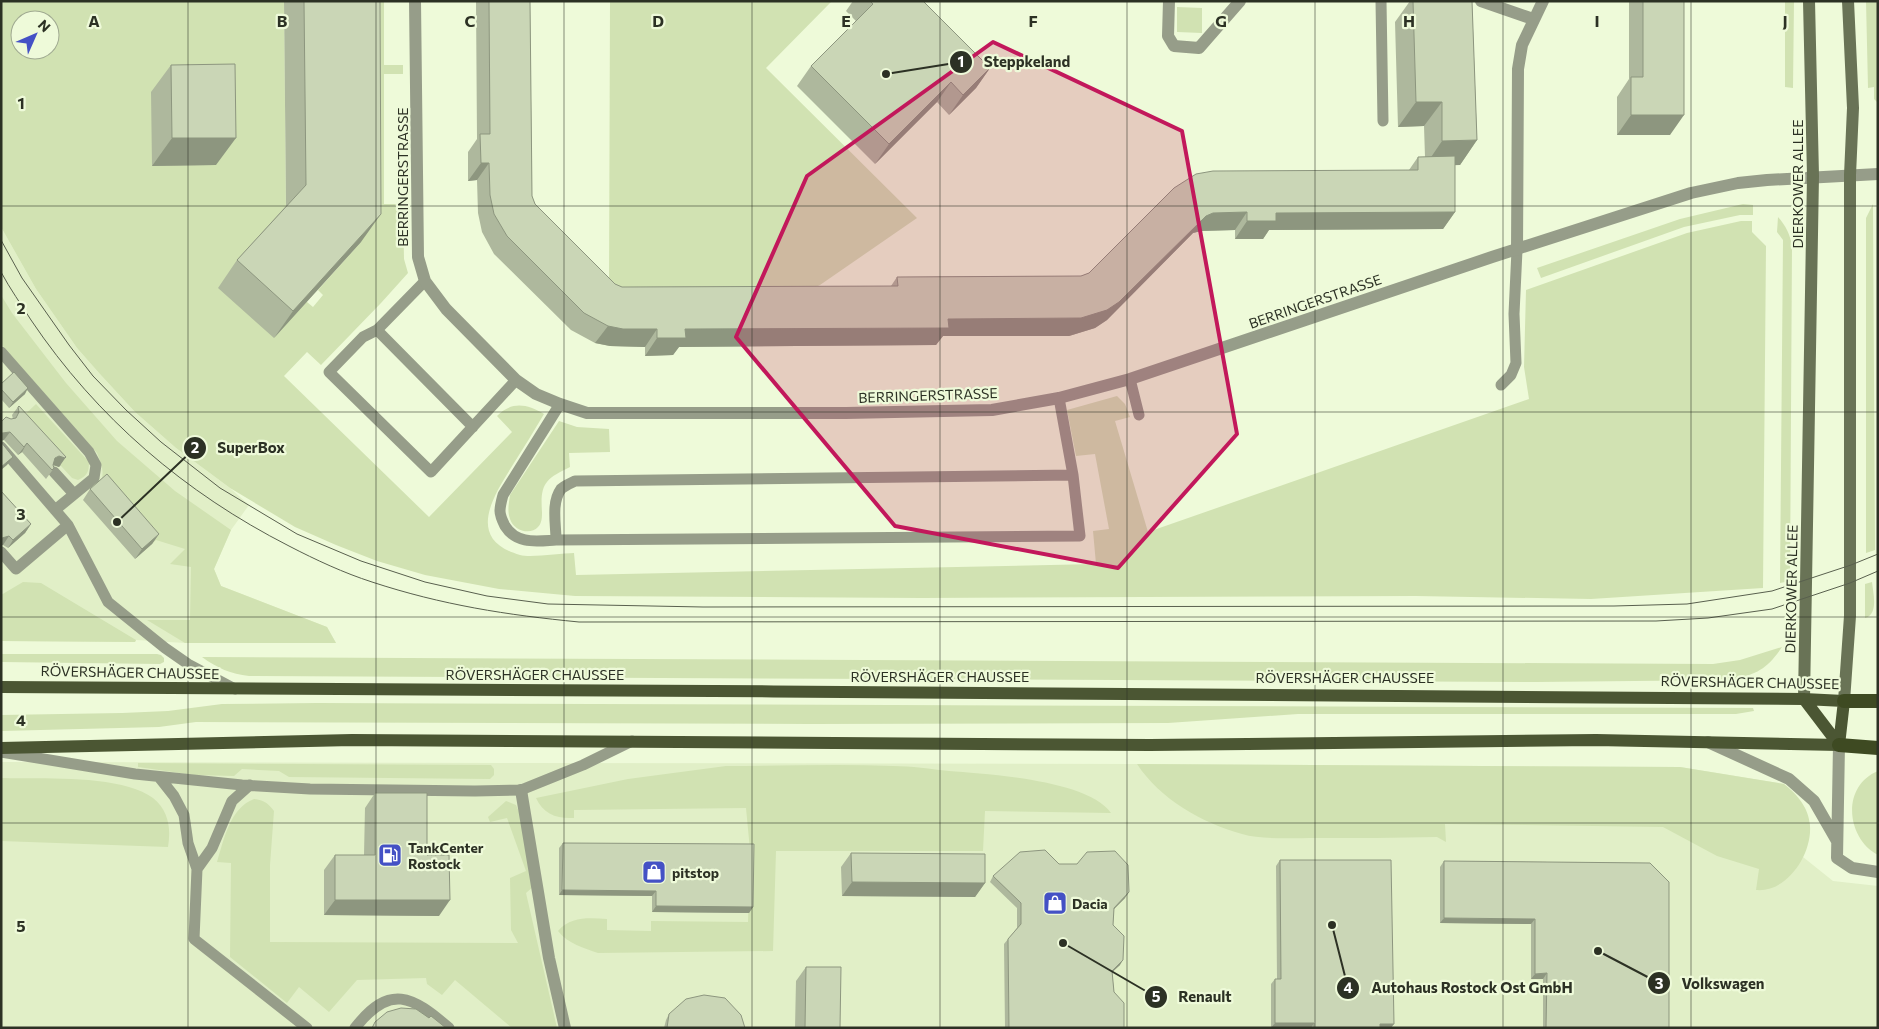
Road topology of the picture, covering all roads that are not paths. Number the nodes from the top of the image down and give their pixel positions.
1 (415, 1) edge
2 (1169, 1) edge
3 (1240, 1) edge
4 (1381, 1) edge
5 (1482, 1) edge
6 (1543, 1) edge
7 (1809, 1) edge
8 (1848, 1) edge
9 (1533, 19) junction
10 (1383, 121) dead end
11 (1878, 174) edge
12 (1850, 175) junction
13 (1813, 176) junction
14 (1517, 250) junction
15 (425, 281) junction
16 (377, 330) junction
17 (1, 352) edge
18 (1130, 379) junction
19 (516, 380) junction
20 (1501, 385) dead end
21 (1059, 398) junction
22 (560, 404) junction
23 (1139, 414) dead end
24 (473, 427) junction
25 (1, 447) edge
26 (54, 472) edge
27 (1073, 475) junction
28 (74, 494) junction
29 (55, 510) junction
30 (68, 525) junction
31 (556, 540) junction
32 (1, 552) edge
33 (1, 687) edge
34 (236, 690) junction
35 (1804, 698) junction
36 (1844, 700) junction
37 (1878, 701) edge
38 (633, 741) junction
39 (1707, 742) junction
40 (1840, 745) junction
41 (1, 748) edge
42 (1878, 748) edge
43 (1, 752) edge
44 (159, 777) junction
45 (250, 785) junction
46 (521, 790) junction
47 (1837, 841) junction
48 (197, 869) junction
49 (1878, 872) edge
50 (307, 1028) edge
51 (356, 1028) edge
52 (449, 1028) edge
53 (565, 1028) edge

1 - 15 street, BERRINGERSTRASSE
2 - 3 street
4 - 10 lane
5 - 9 street
6 - 9 street
7 - 13 main road, DIERKOWER ALLEE
8 - 12 main road
9 - 14 street
11 - 12 street
12 - 13 street, BERRINGERSTRASSE
12 - 36 main road
13 - 14 street, BERRINGERSTRASSE
13 - 35 main road, DIERKOWER ALLEE
14 - 18 street, BERRINGERSTRASSE
14 - 20 lane
15 - 16 lane
15 - 19 street, BERRINGERSTRASSE
16 - 24 lane
16 - 24 lane
17 - 28 lane
18 - 21 street, BERRINGERSTRASSE
18 - 23 lane
19 - 22 street, BERRINGERSTRASSE
19 - 24 lane
21 - 22 street, BERRINGERSTRASSE
21 - 27 lane
22 - 31 lane
25 - 29 lane
26 - 28 lane
27 - 31 lane
27 - 31 lane
28 - 29 lane
29 - 30 lane
30 - 32 lane
30 - 34 lane
33 - 34 main road, RÖVERSHÄGER CHAUSSEE
34 - 35 main road, RÖVERSHÄGER CHAUSSEE
35 - 36 main road, RÖVERSHÄGER CHAUSSEE
35 - 40 main road
36 - 37 highway, RÖVERSHÄGER CHAUSSEE
36 - 40 main road
38 - 39 main road
38 - 41 main road
38 - 46 lane
39 - 40 main road
39 - 47 street
40 - 42 highway
40 - 47 street
43 - 44 lane
44 - 45 lane
44 - 48 lane
45 - 46 lane
45 - 48 lane
46 - 53 street
47 - 49 street
48 - 50 lane
51 - 52 lane

